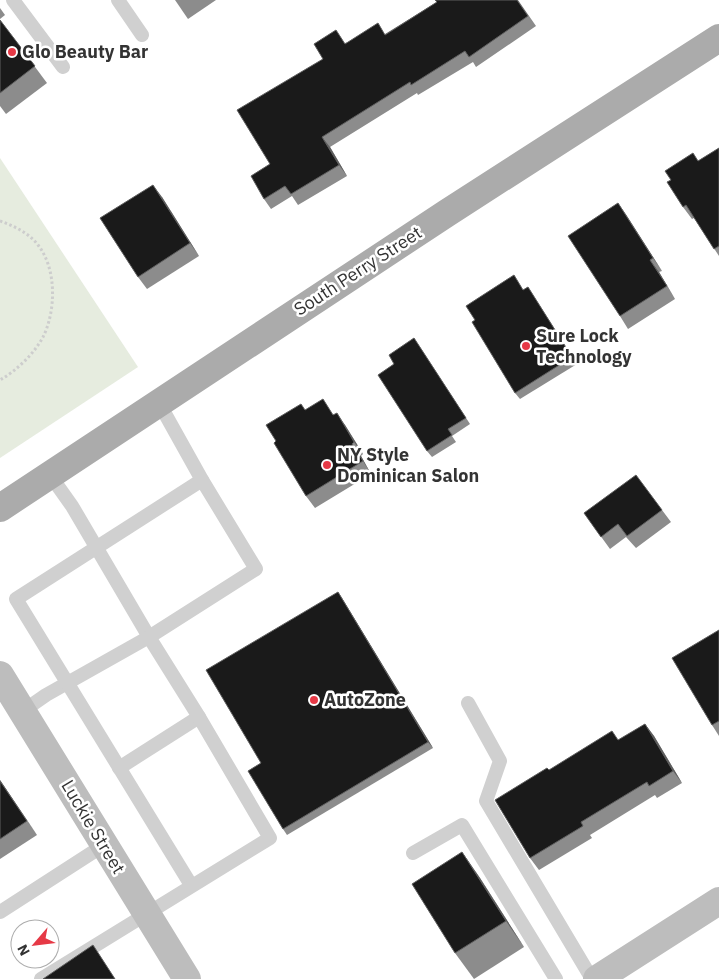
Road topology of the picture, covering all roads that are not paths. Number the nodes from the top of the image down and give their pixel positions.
1 (13, 0) edge
2 (118, 0) edge
3 (142, 35) dead end
4 (719, 38) edge
5 (63, 67) dead end
6 (159, 403) junction
7 (50, 475) junction
8 (202, 480) junction
9 (0, 508) edge
10 (96, 547) junction
11 (149, 637) junction
12 (0, 675) edge
13 (67, 683) junction
14 (468, 703) dead end
15 (23, 712) junction
16 (199, 717) junction
17 (120, 768) junction
18 (104, 845) junction
19 (413, 853) dead end
20 (191, 886) junction
21 (719, 901) edge
22 (0, 912) edge
23 (146, 914) junction
24 (41, 979) edge
25 (186, 979) edge
26 (556, 979) edge
27 (592, 979) edge
28 (597, 979) edge

1 - 5 lane
2 - 3 lane
4 - 6 main road, South Perry Street
6 - 7 main road, South Perry Street
6 - 8 lane
7 - 9 main road, South Perry Street
7 - 10 lane
8 - 10 lane
8 - 11 lane
10 - 11 lane
10 - 13 lane
11 - 13 lane
11 - 16 lane
12 - 15 street, Luckie Street
13 - 15 lane
13 - 17 lane
14 - 27 lane
15 - 18 street, Luckie Street
16 - 17 lane
16 - 20 lane
17 - 20 lane
18 - 22 lane
18 - 23 street, Luckie Street
19 - 26 lane
20 - 23 lane
21 - 28 street
23 - 24 lane
23 - 25 street, Luckie Street

